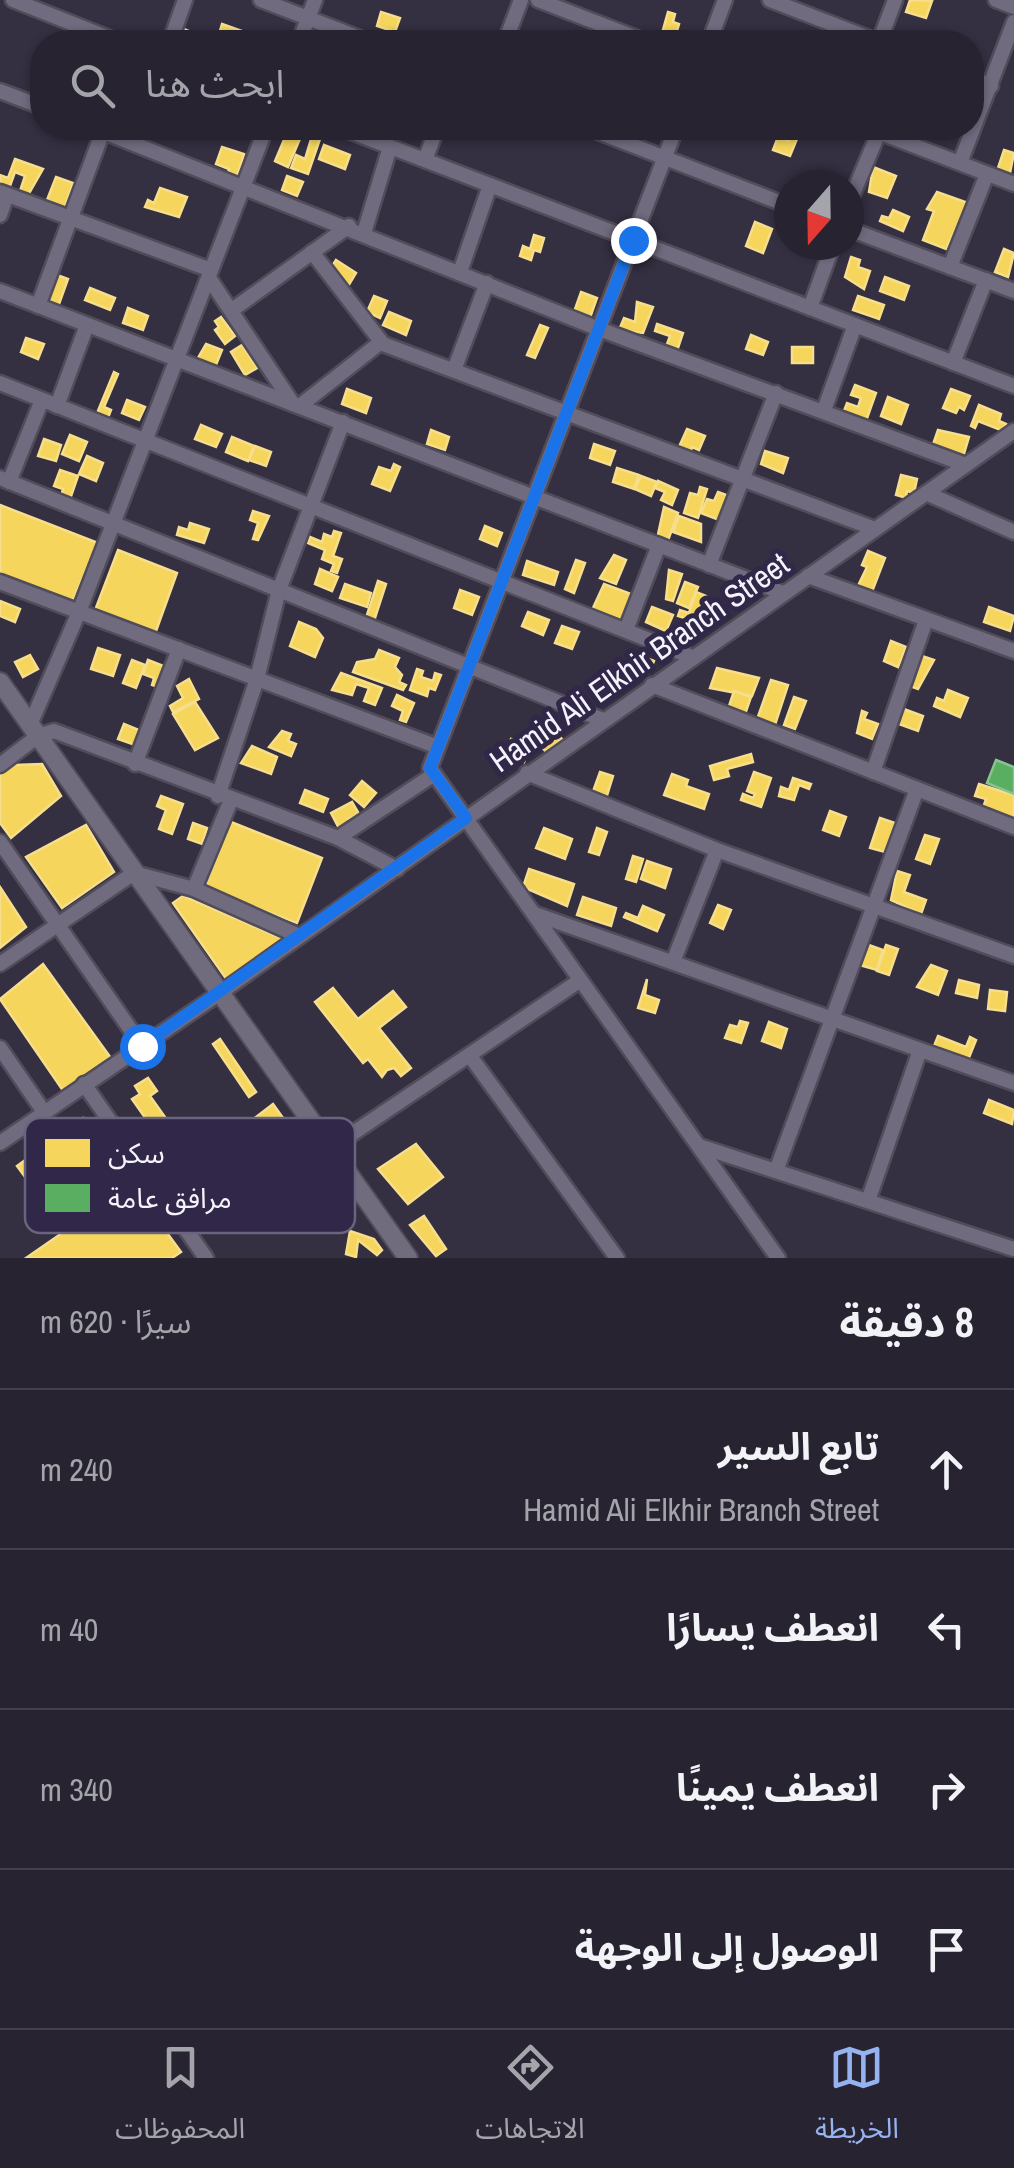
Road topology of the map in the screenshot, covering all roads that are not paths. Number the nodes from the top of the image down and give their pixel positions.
1 (13, 0) edge
2 (186, 0) edge
3 (261, 0) edge
4 (315, 0) edge
5 (521, 0) edge
6 (538, 0) edge
7 (725, 0) edge
8 (770, 0) edge
9 (895, 0) edge
10 (996, 0) edge
11 (1014, 7) edge
12 (308, 18) junction
13 (1014, 22) edge
14 (86, 30) edge
15 (175, 30) edge
16 (304, 30) edge
17 (339, 30) edge
18 (510, 30) edge
19 (616, 30) edge
20 (714, 30) edge
21 (848, 30) edge
22 (884, 30) edge
23 (984, 83) edge
24 (991, 86) junction
25 (0, 91) edge
26 (30, 103) edge
27 (984, 104) edge
28 (94, 140) edge
29 (146, 140) edge
30 (262, 140) edge
31 (372, 140) edge
32 (432, 140) edge
33 (619, 140) edge
34 (671, 140) edge
35 (870, 140) edge
36 (899, 140) edge
37 (970, 140) edge
38 (390, 147) junction
39 (664, 157) junction
40 (425, 160) junction
41 (960, 164) junction
42 (860, 170) edge
43 (988, 174) junction
44 (1014, 184) edge
45 (245, 185) junction
46 (490, 185) junction
47 (4, 193) edge
48 (774, 200) edge
49 (0, 215) edge
50 (69, 217) junction
51 (349, 226) junction
52 (364, 233) junction
53 (864, 235) edge
54 (633, 240) junction
55 (312, 252) junction
56 (828, 260) edge
57 (950, 267) junction
58 (460, 272) junction
59 (210, 274) junction
60 (986, 280) junction
61 (486, 283) junction
62 (1014, 291) edge
63 (0, 292) edge
64 (38, 306) junction
65 (810, 308) junction
66 (232, 310) junction
67 (87, 325) junction
68 (855, 325) junction
69 (598, 328) junction
70 (380, 342) junction
71 (176, 360) junction
72 (954, 363) junction
73 (454, 370) junction
74 (0, 383) edge
75 (1014, 386) edge
76 (776, 393) junction
77 (49, 403) junction
78 (296, 403) junction
79 (824, 410) junction
80 (566, 413) junction
81 (343, 422) junction
82 (1014, 432) edge
83 (146, 440) junction
84 (966, 465) junction
85 (5, 480) edge
86 (742, 480) junction
87 (926, 493) junction
88 (534, 498) junction
89 (311, 506) junction
90 (113, 524) junction
91 (875, 529) junction
92 (1014, 532) edge
93 (658, 545) junction
94 (710, 566) junction
95 (808, 576) junction
96 (502, 581) junction
97 (0, 582) edge
98 (278, 590) junction
99 (783, 594) junction
100 (80, 612) junction
101 (926, 620) junction
102 (626, 630) junction
103 (179, 649) junction
104 (1014, 650) edge
105 (692, 657) junction
106 (468, 667) junction
107 (258, 679) junction
108 (0, 682) edge
109 (652, 685) junction
110 (602, 720) junction
111 (34, 730) junction
112 (438, 747) junction
113 (135, 764) junction
114 (0, 765) edge
115 (431, 771) junction
116 (873, 772) junction
117 (528, 773) junction
118 (917, 789) junction
119 (224, 798) junction
120 (466, 818) junction
121 (1014, 826) edge
122 (338, 838) junction
123 (0, 842) edge
124 (717, 850) junction
125 (397, 869) junction
126 (134, 872) junction
127 (194, 889) junction
128 (872, 906) junction
129 (534, 913) junction
130 (58, 925) junction
131 (299, 936) junction
132 (1014, 956) edge
133 (673, 962) junction
134 (0, 964) edge
135 (579, 981) junction
136 (220, 993) junction
137 (832, 1018) junction
138 (142, 1046) junction
139 (0, 1048) edge
140 (920, 1050) junction
141 (470, 1056) junction
142 (1014, 1083) edge
143 (84, 1084) junction
144 (44, 1112) junction
145 (35, 1118) edge
146 (108, 1118) edge
147 (310, 1118) edge
148 (25, 1125) edge
149 (355, 1132) edge
150 (0, 1143) edge
151 (698, 1146) junction
152 (776, 1172) junction
153 (355, 1182) edge
154 (868, 1202) junction
155 (1014, 1249) edge
156 (203, 1253) edge
157 (185, 1258) edge
158 (408, 1258) edge
159 (616, 1258) edge
160 (778, 1258) edge

1 - 14 street
2 - 15 street
3 - 12 street
4 - 12 street
5 - 18 street
6 - 19 street
7 - 20 street
8 - 21 street
9 - 22 street
10 - 11 street
12 - 16 street
12 - 17 street
13 - 24 street
23 - 24 street
24 - 27 street
25 - 26 street
28 - 50 street
29 - 45 street
30 - 45 street
31 - 38 street
32 - 40 street
33 - 39 street
34 - 39 street
35 - 42 street
36 - 41 street
37 - 41 street
38 - 40 street
38 - 52 street
39 - 48 street
39 - 54 street
40 - 46 street
41 - 43 street
43 - 44 street
43 - 57 street
45 - 51 street
45 - 59 street
46 - 54 street
46 - 58 street
47 - 49 street
47 - 50 street
50 - 59 street
50 - 64 street
51 - 52 street
51 - 55 street
52 - 58 street
53 - 57 street
54 - 65 street
54 - 69 street
55 - 66 street
55 - 70 street
56 - 65 street
57 - 60 street
58 - 61 street
59 - 66 street
59 - 71 street
60 - 62 street
60 - 72 street
61 - 69 street
61 - 73 street
63 - 64 street
64 - 67 street
65 - 68 street
66 - 78 street
67 - 71 street
67 - 77 street
68 - 72 street
68 - 79 street
69 - 76 street
69 - 80 street
70 - 73 street
70 - 78 street
71 - 78 street
71 - 83 street
72 - 75 street
73 - 80 street
74 - 77 street
76 - 79 street
76 - 86 street
77 - 83 street
77 - 85 street
78 - 81 street
79 - 84 street
80 - 86 street
80 - 88 street
81 - 88 street
81 - 89 street
82 - 84 street, Hamid Ali Elkhir Branch Street
83 - 89 street
83 - 90 street
84 - 87 street, Hamid Ali Elkhir Branch Street
85 - 90 street
86 - 91 street
86 - 94 street
87 - 91 street, Hamid Ali Elkhir Branch Street
87 - 92 street
88 - 93 street
88 - 96 street
89 - 96 street
89 - 98 street
90 - 98 street
90 - 100 street
91 - 95 street, Hamid Ali Elkhir Branch Street
93 - 94 street
93 - 102 street
94 - 99 street
95 - 99 street, Hamid Ali Elkhir Branch Street
95 - 101 street
96 - 102 street
96 - 106 street
97 - 100 street
98 - 106 street
98 - 107 street
99 - 105 street, Hamid Ali Elkhir Branch Street
100 - 103 street
100 - 111 street
101 - 104 street
101 - 116 street
102 - 105 street
103 - 107 street
103 - 113 street
105 - 109 street, Hamid Ali Elkhir Branch Street
106 - 110 street
106 - 112 street
107 - 112 street
107 - 119 street
108 - 111 main road
109 - 110 street, Hamid Ali Elkhir Branch Street
109 - 116 street
110 - 117 street, Hamid Ali Elkhir Branch Street
111 - 113 street
111 - 114 street
111 - 126 main road
112 - 115 street
113 - 119 street
115 - 120 street
115 - 122 street
116 - 118 street
117 - 120 street, Hamid Ali Elkhir Branch Street
117 - 124 street
118 - 121 street
118 - 128 street
119 - 122 street
119 - 127 street
120 - 125 street, Hamid Ali Elkhir Branch Street
120 - 129 street
122 - 125 street
123 - 130 street
124 - 128 street
124 - 133 street
125 - 131 street, Hamid Ali Elkhir Branch Street
126 - 127 street
126 - 130 street
126 - 136 main road
127 - 131 street
128 - 132 street
128 - 137 street
129 - 133 street
129 - 135 street
130 - 134 street
130 - 138 street
131 - 136 street, Hamid Ali Elkhir Branch Street
133 - 137 street
135 - 141 street
135 - 151 street
136 - 138 street, Hamid Ali Elkhir Branch Street
136 - 147 main road
137 - 140 street
137 - 152 street
138 - 143 street, Hamid Ali Elkhir Branch Street
139 - 144 street
140 - 142 street
140 - 154 street
141 - 149 street
141 - 159 street
143 - 144 street, Hamid Ali Elkhir Branch Street
143 - 146 street
144 - 145 street, Hamid Ali Elkhir Branch Street
148 - 150 street, Hamid Ali Elkhir Branch Street
151 - 152 street
151 - 160 street
152 - 154 street
153 - 158 main road
154 - 155 street
156 - 157 street

